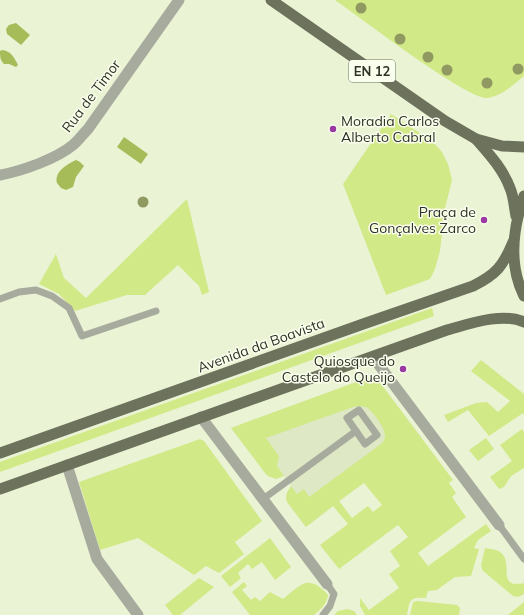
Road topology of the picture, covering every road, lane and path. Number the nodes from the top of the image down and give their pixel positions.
1 (180, 0) edge
2 (271, 0) edge
3 (476, 138) junction
4 (524, 147) edge
5 (0, 175) edge
6 (524, 196) edge
7 (517, 218) junction
8 (513, 242) junction
9 (524, 296) edge
10 (0, 299) edge
11 (156, 311) dead end
12 (524, 322) edge
13 (373, 357) junction
14 (201, 417) junction
15 (356, 431) junction
16 (0, 453) edge
17 (67, 465) junction
18 (0, 489) edge
19 (263, 499) junction
20 (499, 525) joint
21 (524, 559) edge
22 (327, 584) joint
23 (138, 615) edge
24 (323, 615) edge

1 - 5 street, Rua de Timor
2 - 3 main road, EN 12
3 - 4 main road, EN 12
3 - 7 main road, EN 12
6 - 7 main road, EN 12
7 - 8 main road, EN 12
8 - 9 main road, EN 12
8 - 16 main road, Avenida da Boavista
10 - 11 lane
12 - 13 main road
13 - 14 main road
13 - 20 street
14 - 17 main road
14 - 19 street
15 - 15 lane
15 - 19 lane
17 - 18 main road
17 - 23 street
19 - 22 street
20 - 21 lane
22 - 24 lane

